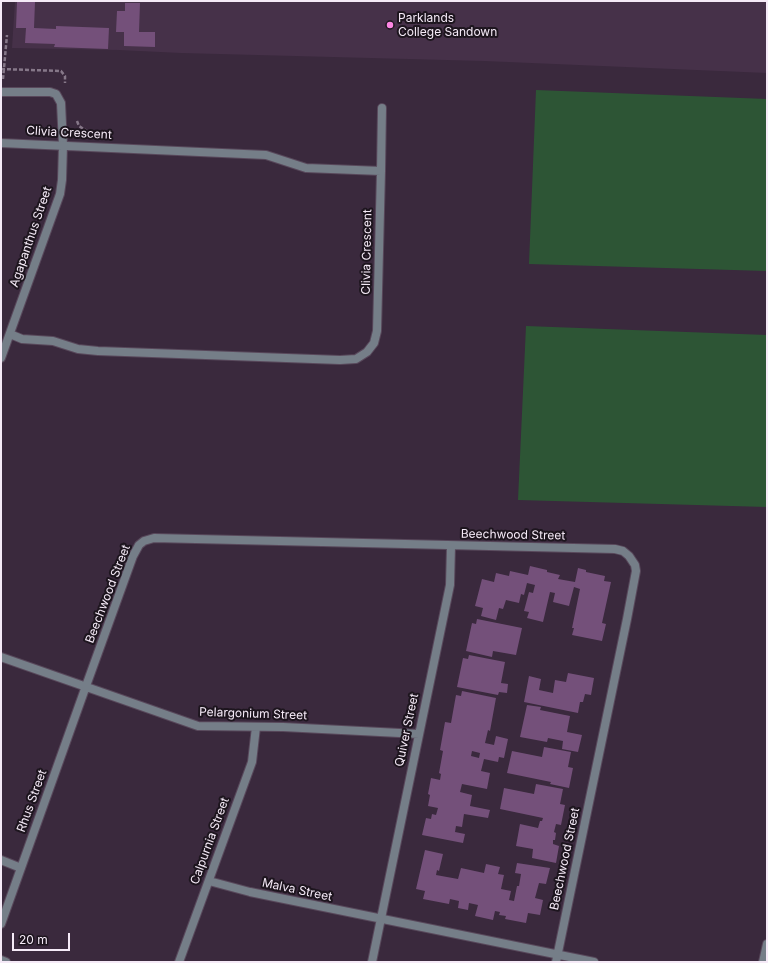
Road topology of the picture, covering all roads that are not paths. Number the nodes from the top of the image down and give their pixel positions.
1 (2, 92) edge
2 (382, 108) dead end
3 (1, 142) edge
4 (63, 145) junction
5 (381, 171) junction
6 (10, 334) junction
7 (1, 358) edge
8 (451, 546) junction
9 (1, 657) edge
10 (86, 686) junction
11 (256, 727) junction
12 (419, 734) junction
13 (1, 860) edge
14 (21, 868) junction
15 (209, 881) junction
16 (380, 919) junction
17 (1, 924) edge
18 (767, 944) edge
19 (557, 958) edge
20 (1, 960) edge
21 (6, 962) edge
22 (179, 962) edge
23 (372, 962) edge
24 (594, 962) edge
25 (763, 962) edge

1 - 4 street, Agapanthus Street
2 - 5 street
3 - 4 street, Clivia Crescent
4 - 5 street, Clivia Crescent
4 - 6 street, Agapanthus Street
5 - 6 street, Clivia Crescent
6 - 7 street, Agapanthus Street
8 - 10 street, Beechwood Street
8 - 12 street, Quiver Street
8 - 19 street, Beechwood Street
9 - 10 street, Pelargonium Street
10 - 11 street, Pelargonium Street
10 - 14 street, Rhus Street
11 - 12 street, Pelargonium Street
11 - 15 street, Calpurnia Street
12 - 16 street, Quiver Street
13 - 14 street
14 - 17 street, Rhus Street
15 - 16 street, Malva Street
15 - 22 street, Calpurnia Street
16 - 19 street, Malva Street
16 - 23 street, Quiver Street
18 - 25 street
19 - 24 street, Malva Street
20 - 21 street

